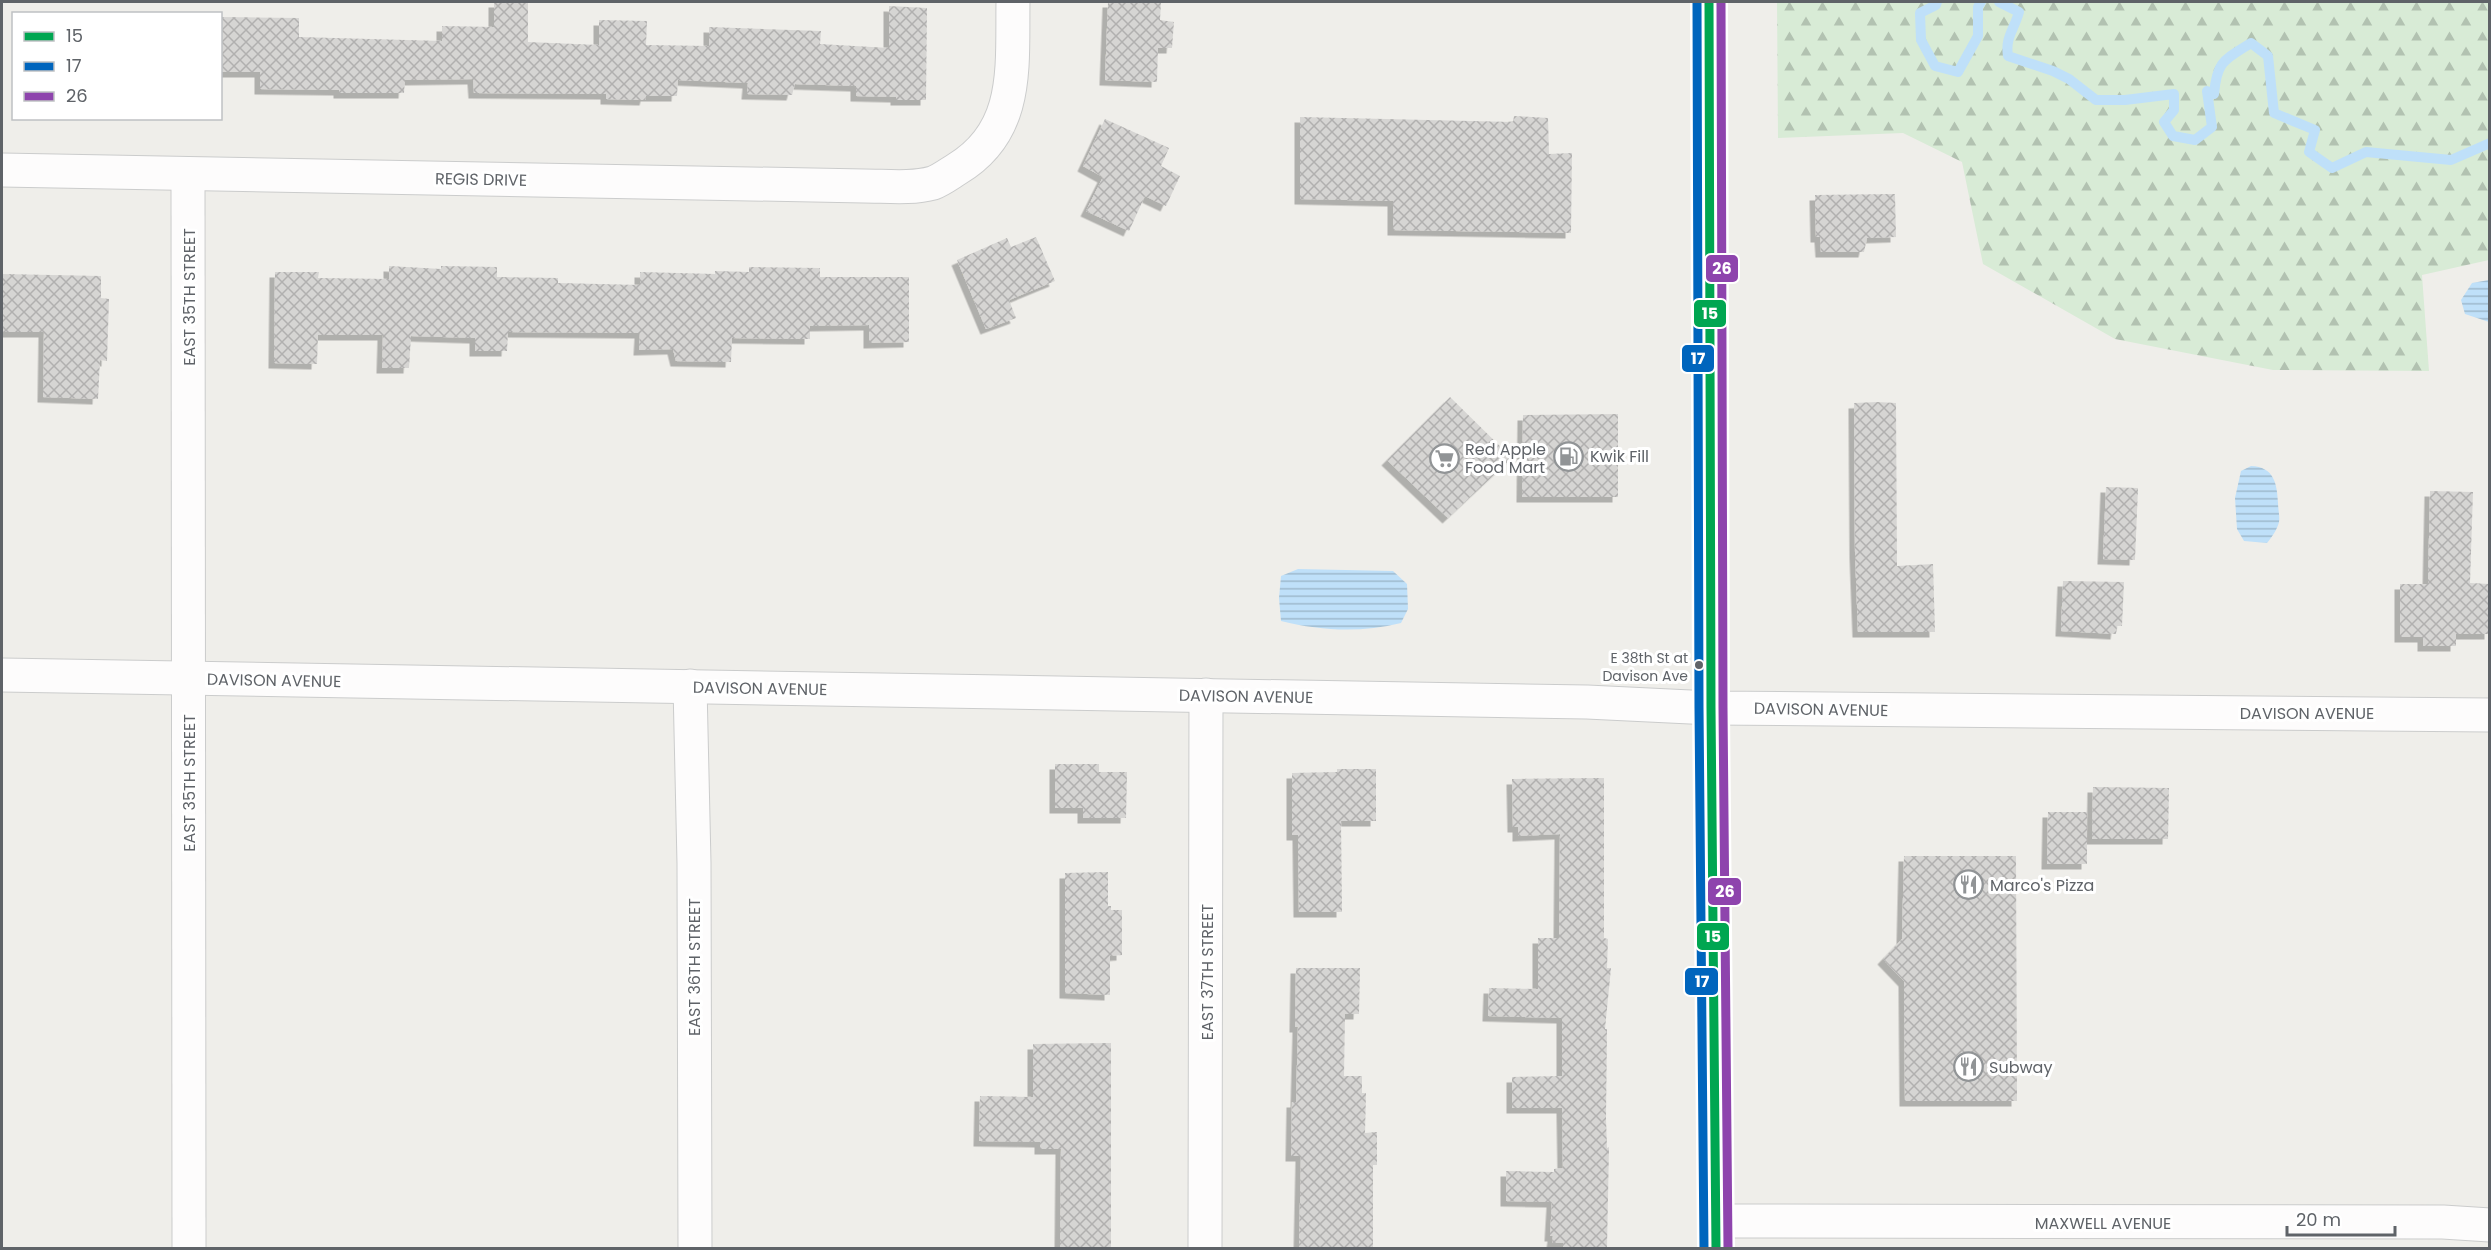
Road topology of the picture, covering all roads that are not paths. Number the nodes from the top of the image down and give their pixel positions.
1 (1013, 2) edge
2 (1709, 2) edge
3 (2, 171) edge
4 (188, 174) junction
5 (2, 675) edge
6 (189, 679) junction
7 (690, 686) junction
8 (1206, 695) junction
9 (1711, 708) junction
10 (2490, 715) edge
11 (2490, 1225) edge
12 (1716, 1235) edge
13 (189, 1248) edge
14 (695, 1248) edge
15 (1205, 1248) edge

1 - 4 street, REGIS DRIVE
2 - 9 main road
3 - 4 street, REGIS DRIVE
4 - 6 street, EAST 35TH STREET
5 - 6 street, DAVISON AVENUE
6 - 7 street, DAVISON AVENUE
6 - 13 street, EAST 35TH STREET
7 - 8 street, DAVISON AVENUE
7 - 14 street, EAST 36TH STREET
8 - 9 street, DAVISON AVENUE
8 - 15 street, EAST 37TH STREET
9 - 10 street, DAVISON AVENUE
9 - 12 main road
11 - 12 street, MAXWELL AVENUE

